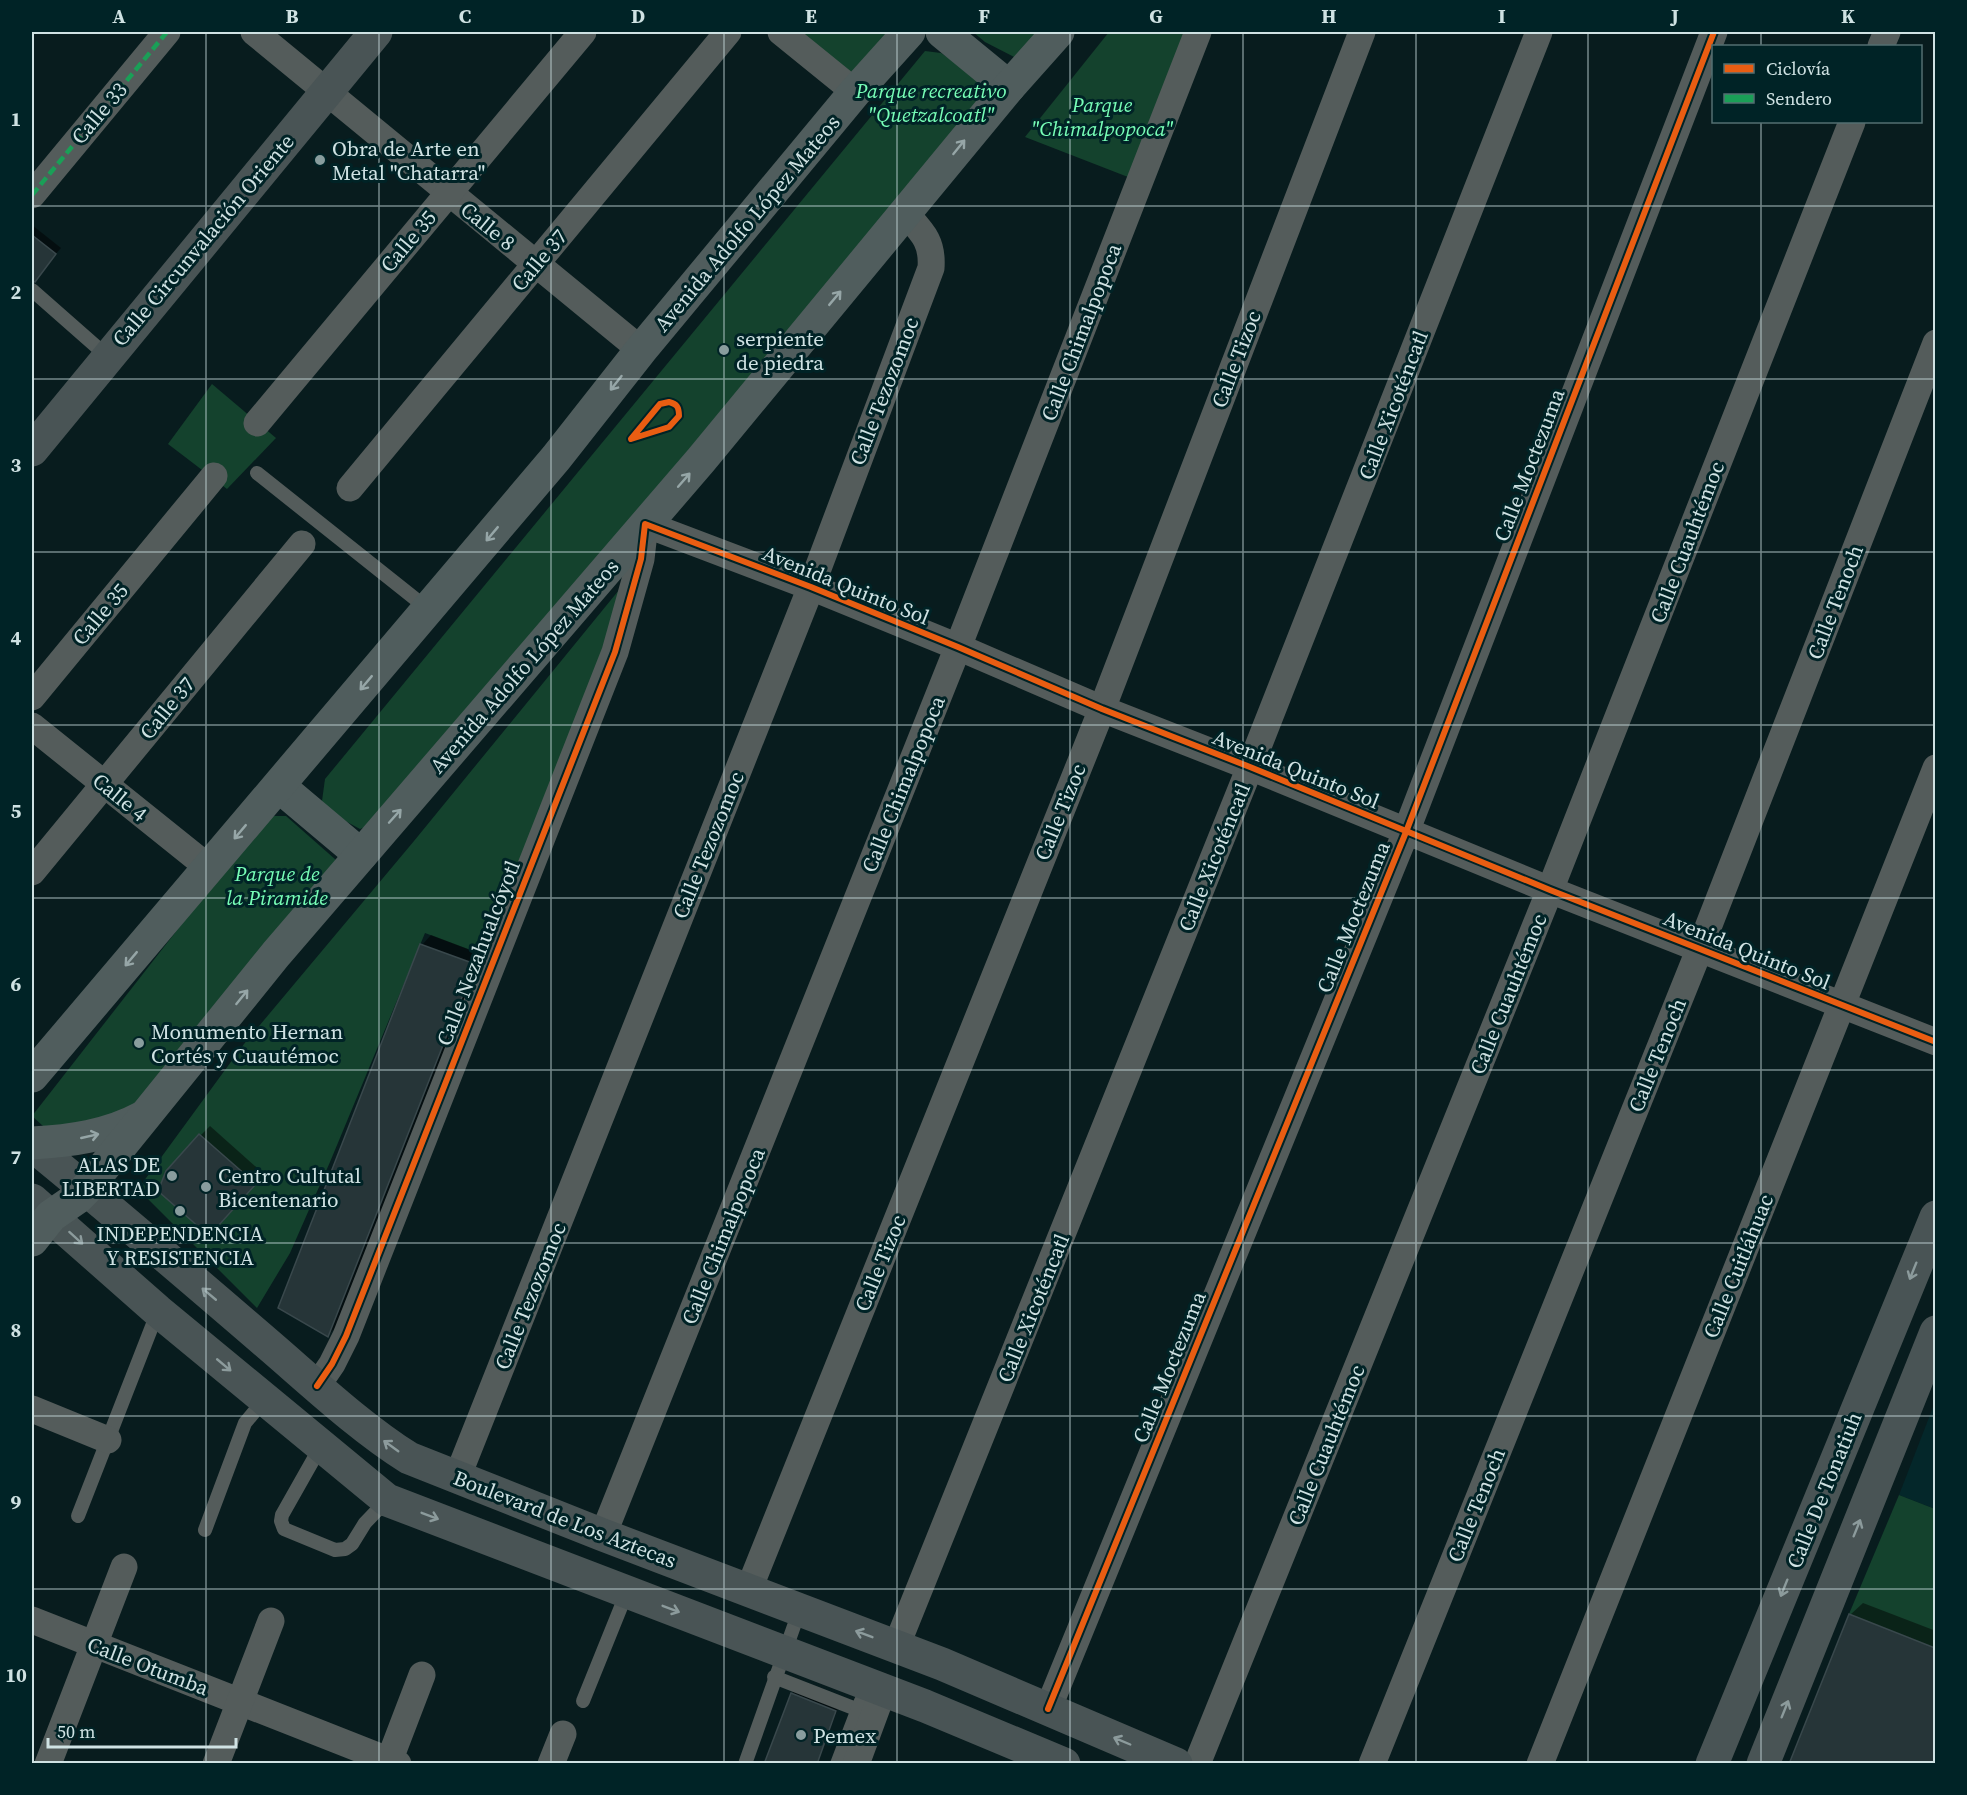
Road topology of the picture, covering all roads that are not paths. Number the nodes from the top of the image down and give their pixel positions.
1 (167, 32) edge
2 (254, 32) edge
3 (376, 32) edge
4 (583, 32) edge
5 (728, 32) edge
6 (781, 32) edge
7 (909, 32) edge
8 (942, 32) edge
9 (1058, 32) edge
10 (1198, 32) edge
11 (1362, 32) edge
12 (1539, 32) edge
13 (1714, 32) edge
14 (1009, 87) junction
15 (326, 92) junction
16 (855, 92) junction
17 (1852, 123) edge
18 (448, 193) junction
19 (32, 195) edge
20 (905, 213) junction
21 (536, 265) junction
22 (32, 290) edge
23 (1935, 343) edge
24 (641, 350) junction
25 (107, 356) junction
26 (257, 423) dead end
27 (32, 450) edge
28 (257, 473) dead end
29 (214, 476) dead end
30 (350, 488) dead end
31 (645, 524) junction
32 (302, 544) dead end
33 (811, 587) junction
34 (428, 609) junction
35 (958, 647) junction
36 (32, 697) edge
37 (1102, 709) junction
38 (32, 726) edge
39 (1250, 767) junction
40 (1935, 768) edge
41 (105, 785) junction
42 (279, 786) junction
43 (1406, 832) junction
44 (361, 855) junction
45 (209, 868) junction
46 (32, 872) edge
47 (1551, 890) junction
48 (1700, 948) junction
49 (1842, 1006) junction
50 (1935, 1042) edge
51 (32, 1076) edge
52 (144, 1116) junction
53 (32, 1144) edge
54 (86, 1189) junction
55 (36, 1212) edge
56 (1935, 1217) edge
57 (158, 1311) junction
58 (1935, 1332) edge
59 (317, 1386) junction
60 (265, 1399) junction
61 (32, 1409) edge
62 (108, 1440) junction
63 (321, 1446) junction
64 (457, 1478) junction
65 (387, 1500) junction
66 (78, 1516) dead end
67 (205, 1530) dead end
68 (603, 1535) junction
69 (124, 1567) dead end
70 (749, 1589) junction
71 (627, 1592) junction
72 (800, 1609) junction
73 (32, 1620) edge
74 (271, 1621) dead end
75 (94, 1645) junction
76 (897, 1647) junction
77 (942, 1664) junction
78 (779, 1665) junction
79 (422, 1675) dead end
80 (870, 1700) junction
81 (240, 1701) junction
82 (583, 1701) dead end
83 (925, 1706) junction
84 (1048, 1709) junction
85 (563, 1734) dead end
86 (392, 1762) edge
87 (48, 1764) edge
88 (216, 1764) edge
89 (552, 1764) edge
90 (745, 1764) edge
91 (837, 1764) edge
92 (856, 1764) edge
93 (1064, 1764) edge
94 (1176, 1764) edge
95 (1197, 1764) edge
96 (1372, 1764) edge
97 (1540, 1764) edge
98 (1712, 1764) edge
99 (1763, 1764) edge

1 - 19 street, Calle 33
2 - 15 street, Calle 8
3 - 15 main road, Calle Circunvalación Oriente
4 - 18 street, Calle 35
5 - 21 street, Calle 37
6 - 16 street
7 - 16 main road, Avenida Adolfo López Mateos
8 - 14 main road
9 - 14 main road, Avenida Adolfo López Mateos
10 - 35 street, Calle Chimalpopoca
11 - 37 street, Calle Tizoc
12 - 39 street, Calle Xicoténcatl
13 - 43 street, Calle Moctezuma
20 -> 14 main road, Avenida Adolfo López Mateos
15 - 18 street, Calle 8
15 - 25 main road, Calle Circunvalación Oriente
16 - 24 main road, Avenida Adolfo López Mateos
17 - 47 street, Calle Cuauhtémoc
18 - 21 street, Calle 8
18 - 26 street, Calle 35
31 -> 20 main road, Avenida Adolfo López Mateos
20 - 33 street, Calle Tezozomoc
21 - 24 street, Calle 8
21 - 30 street, Calle 37
22 - 25 lane
23 - 48 street, Calle Tenoch
24 -> 34 main road, Avenida Adolfo López Mateos
25 - 27 main road, Calle Circunvalación Oriente
28 - 34 lane
29 - 36 street, Calle 35
31 - 33 street, Avenida Quinto Sol
44 -> 31 main road, Avenida Adolfo López Mateos
31 - 59 street, Calle Nezahualcóyotl
32 - 41 street, Calle 37
33 - 35 street, Avenida Quinto Sol
33 - 64 street, Calle Tezozomoc
34 -> 42 main road, Avenida Adolfo López Mateos
35 - 37 street, Avenida Quinto Sol
35 - 68 street, Calle Chimalpopoca
37 - 39 street, Avenida Quinto Sol
37 - 70 street, Calle Tizoc
38 - 41 street, Calle 4
39 - 43 street, Avenida Quinto Sol
39 - 76 street, Calle Xicoténcatl
40 - 49 street, Calle Cuitláhuac
41 - 45 street, Calle 4
41 - 46 street, Calle 37
42 - 44 main road
42 -> 45 main road, Avenida Adolfo López Mateos
43 - 47 street, Avenida Quinto Sol
43 - 84 street, Calle Moctezuma
52 -> 44 main road, Avenida Adolfo López Mateos
45 -> 51 main road, Avenida Adolfo López Mateos
47 - 48 street, Avenida Quinto Sol
47 - 95 street, Calle Cuauhtémoc
48 - 49 street, Avenida Quinto Sol
48 - 96 street, Calle Tenoch
49 - 50 street, Avenida Quinto Sol
49 - 97 street, Calle Cuitláhuac
53 -> 52 main road
52 - 54 main road, Avenida Adolfo López Mateos
53 - 54 main road, Boulevard de Los Aztecas
54 - 55 main road, Avenida Adolfo López Mateos
59 -> 54 main road, Boulevard de Los Aztecas
55 -> 57 main road
56 -> 98 main road, Calle De Tonatiuh
57 -> 60 main road
57 - 62 lane
99 -> 58 main road
64 -> 59 main road, Boulevard de Los Aztecas
60 - 63 main road
60 - 67 lane
61 - 62 street
62 - 66 lane
63 - 65 main road
63 - 65 lane
64 - 68 main road, Boulevard de Los Aztecas
65 -> 71 main road
68 - 70 main road, Boulevard de Los Aztecas
69 - 75 street
70 - 72 main road, Boulevard de Los Aztecas
71 -> 78 main road
71 - 82 lane
76 -> 72 main road, Boulevard de Los Aztecas
72 - 78 lane
73 - 75 street, Calle Otumba
74 - 81 street
75 - 81 street, Calle Otumba
75 - 87 street
76 - 77 main road, Boulevard de Los Aztecas
77 - 83 main road
77 - 84 main road, Boulevard de Los Aztecas
78 - 80 main road
78 - 90 lane
79 - 86 street
80 - 83 main road
80 - 91 lane
80 - 92 street
81 - 86 street, Calle Otumba
81 - 88 street
83 - 93 main road
94 -> 84 main road, Boulevard de Los Aztecas
85 - 89 street

